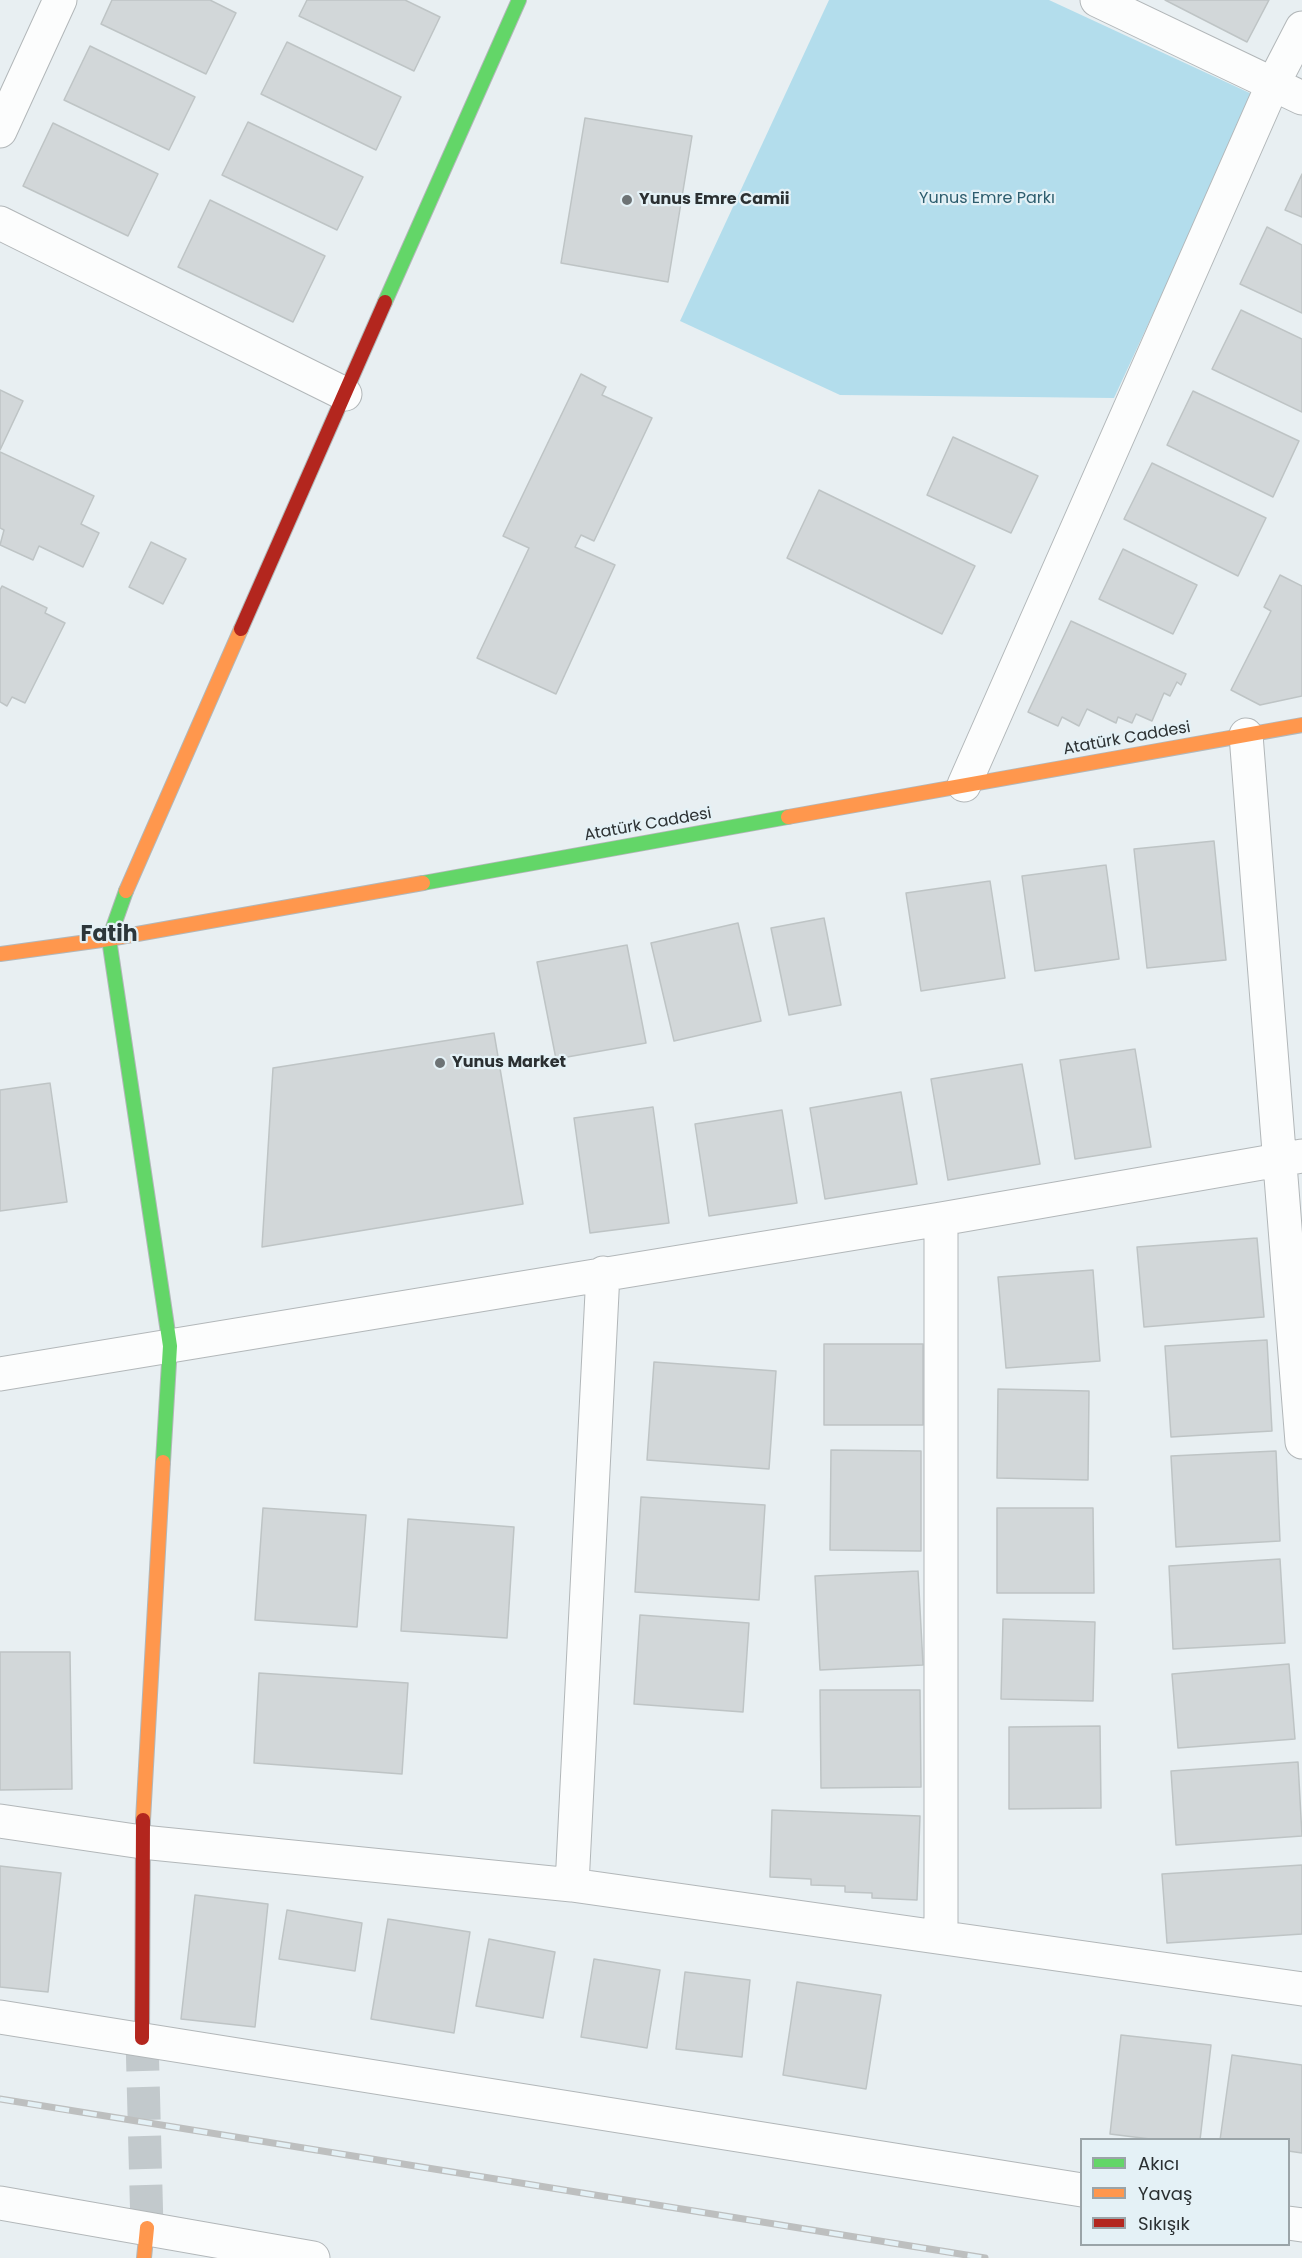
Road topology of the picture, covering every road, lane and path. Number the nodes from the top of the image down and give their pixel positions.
1 (60, 0) edge
2 (519, 0) edge
3 (1097, 0) edge
4 (1302, 28) edge
5 (1288, 91) edge
6 (0, 131) edge
7 (0, 223) edge
8 (345, 394) junction
9 (1302, 725) edge
10 (1246, 735) junction
11 (964, 785) junction
12 (109, 939) junction
13 (0, 954) edge
14 (1291, 1157) edge
15 (941, 1219) junction
16 (603, 1273) junction
17 (170, 1346) junction
18 (0, 1374) edge
19 (1302, 1442) edge
20 (0, 1821) edge
21 (142, 1842) junction
22 (572, 1885) junction
23 (941, 1936) junction
24 (1302, 1989) edge
25 (0, 2017) edge
26 (142, 2038) junction
27 (1080, 2190) edge
28 (0, 2203) edge
29 (145, 2243) edge
30 (313, 2258) edge

1 - 6 street
2 - 8 street
3 - 5 street
4 - 5 street
5 - 11 street
7 - 8 street
8 - 12 street
9 - 10 street, Atatürk Caddesi
10 - 11 street, Atatürk Caddesi
10 - 14 street
11 - 12 street, Atatürk Caddesi
12 - 13 street, Atatürk Caddesi
12 - 17 street
14 - 15 street
14 - 19 street
15 - 16 street
15 - 23 street
16 - 17 street
16 - 22 street
17 - 18 street
17 - 21 street
20 - 21 street
21 - 22 street
21 - 26 street
22 - 23 street
23 - 24 street
25 - 26 street
26 - 27 street
28 - 29 street
29 - 30 street

